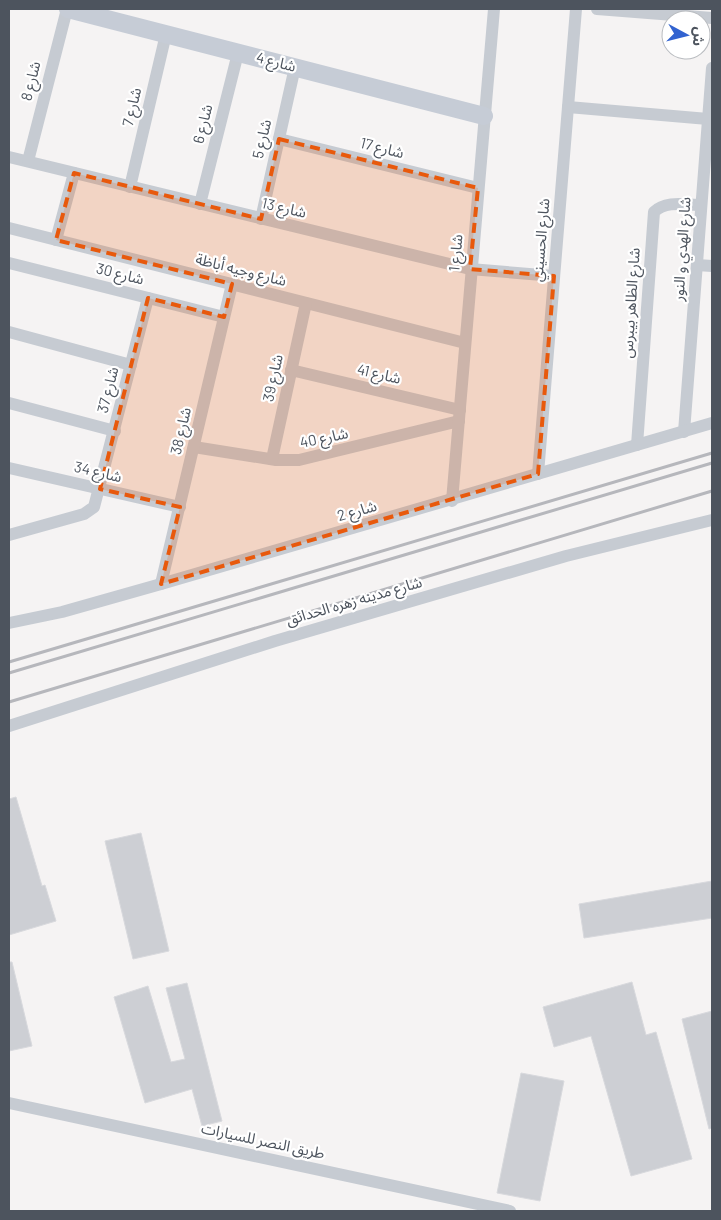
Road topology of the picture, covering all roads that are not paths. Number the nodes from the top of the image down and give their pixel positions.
1 (67, 9) edge
2 (494, 9) edge
3 (576, 9) edge
4 (597, 9) edge
5 (712, 18) edge
6 (166, 34) junction
7 (238, 53) junction
8 (295, 67) junction
9 (712, 68) edge
10 (568, 106) junction
11 (484, 116) junction
12 (708, 119) junction
13 (278, 139) junction
14 (9, 157) edge
15 (28, 161) junction
16 (74, 173) junction
17 (130, 187) junction
18 (478, 188) junction
19 (200, 204) junction
20 (702, 205) junction
21 (261, 219) junction
22 (9, 228) edge
23 (56, 240) junction
24 (9, 263) edge
25 (697, 265) junction
26 (712, 266) edge
27 (470, 269) junction
28 (554, 276) junction
29 (232, 284) junction
30 (148, 298) junction
31 (306, 303) junction
32 (224, 317) junction
33 (9, 332) edge
34 (465, 343) junction
35 (131, 365) junction
36 (291, 370) junction
37 (9, 403) edge
38 (459, 416) junction
39 (712, 423) edge
40 (115, 431) junction
41 (684, 432) junction
42 (638, 445) junction
43 (194, 447) junction
44 (272, 459) junction
45 (9, 468) edge
46 (538, 474) junction
47 (100, 489) junction
48 (452, 501) junction
49 (180, 508) junction
50 (712, 520) edge
51 (9, 535) edge
52 (161, 584) junction
53 (9, 623) edge
54 (9, 726) edge
55 (9, 1103) edge
56 (510, 1211) edge

1 - 6 street, شارع 4
1 - 15 street, شارع 8
2 - 11 street, شارع 1
3 - 10 street, شارع الحسيني
4 - 5 street
6 - 7 street, شارع 4
6 - 17 street, شارع 7
7 - 8 street, شارع 4
7 - 19 street, شارع 6
8 - 11 street, شارع 4
8 - 13 street, شارع 5
9 - 12 street, شارع الهدي و النور
10 - 12 street
10 - 28 street, شارع الحسيني
11 - 18 street, شارع 1
12 - 20 street, شارع الهدي و النور
13 - 18 street, شارع 17
13 - 21 street, شارع 5
14 - 15 street, شارع 13
15 - 16 street, شارع 13
16 - 17 street, شارع 13
16 - 23 street
17 - 19 street, شارع 13
18 - 27 street, شارع 1
19 - 21 street, شارع 13
20 - 25 street, شارع الهدي و النور
20 - 42 street, شارع الظاهر بيبرس
21 - 27 street, شارع 13
22 - 23 street, شارع وجيه أباظة
23 - 29 street, شارع وجيه أباظة
24 - 30 street, شارع 30
25 - 26 street
25 - 41 street, شارع الهدي و النور
27 - 28 street, شارع 13
27 - 34 street, شارع 1
28 - 46 street, شارع الحسيني
29 - 31 street, شارع وجيه أباظة
29 - 32 street, شارع 38
30 - 32 street, شارع 30
30 - 35 street, شارع 37
31 - 34 street, شارع وجيه أباظة
31 - 36 street, شارع 39
32 - 43 street, شارع 38
33 - 35 street
34 - 38 street, شارع 1
35 - 40 street, شارع 37
36 - 38 street, شارع 41
36 - 44 street, شارع 39
37 - 40 street
38 - 44 street, شارع 40
38 - 48 street, شارع 1
39 - 41 street, شارع 2
40 - 47 street, شارع 37
41 - 42 street, شارع 2
42 - 46 street, شارع 2
43 - 44 street, شارع 40
43 - 49 street, شارع 38
45 - 47 street, شارع 34
46 - 48 street, شارع 2
47 - 49 street, شارع 34
47 - 51 street, شارع 37
48 - 52 street, شارع 2
49 - 52 street, شارع 38
50 - 54 street, شارع مدينه زهره الحدائق
52 - 53 street, شارع 2
55 - 56 street, طريق النصر للسيارات

